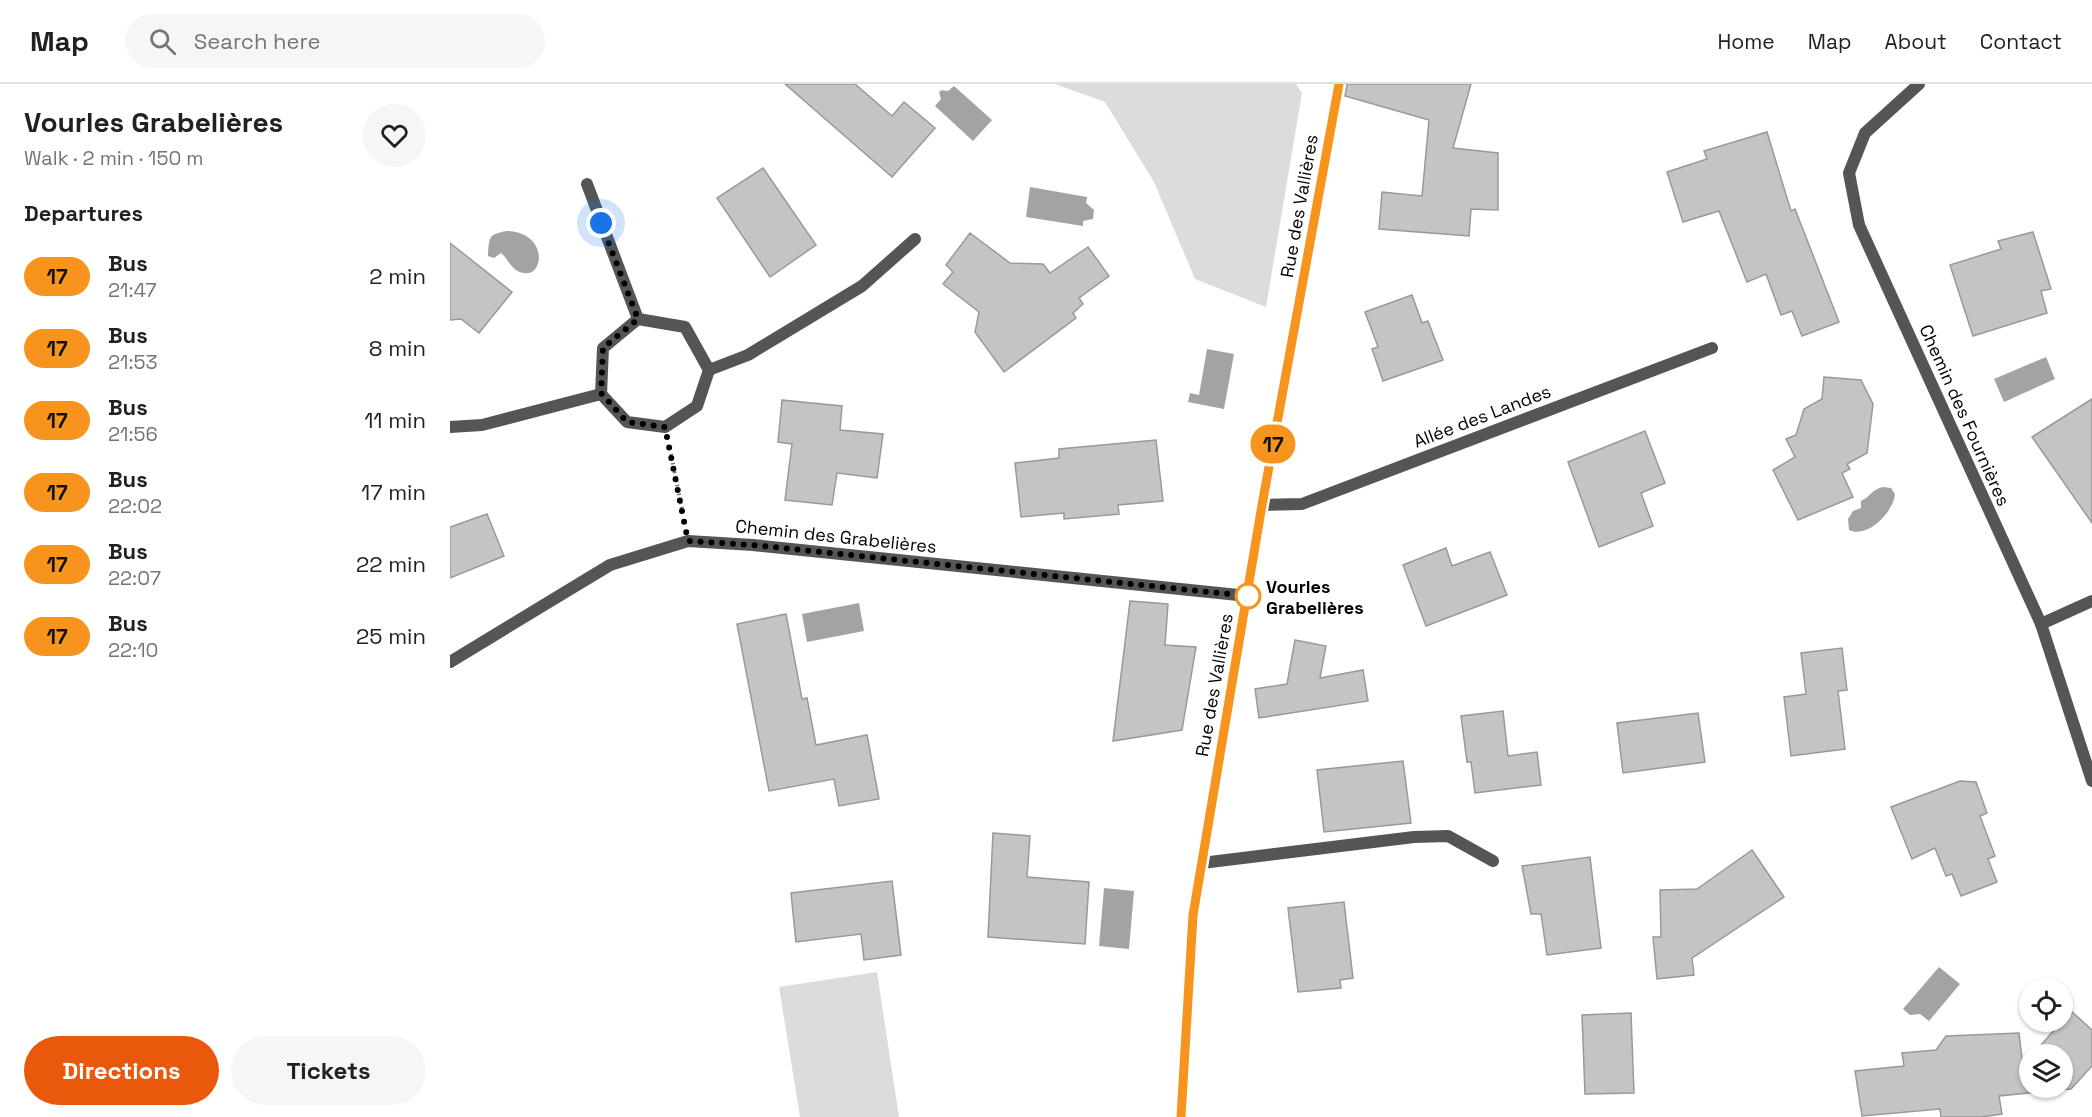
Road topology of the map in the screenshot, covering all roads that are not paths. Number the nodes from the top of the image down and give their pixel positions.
1 (1339, 84) edge
2 (1919, 84) edge
3 (587, 184) dead end
4 (915, 239) dead end
5 (638, 319) junction
6 (1712, 348) dead end
7 (709, 370) junction
8 (601, 393) junction
9 (450, 427) edge
10 (1262, 505) junction
11 (1248, 596) junction
12 (2092, 601) edge
13 (2041, 624) junction
14 (450, 662) edge
15 (2092, 781) edge
16 (1493, 861) dead end
17 (1202, 862) junction
18 (1181, 1117) edge

1 - 10 street, Rue des Vallières
2 - 13 street, Chemin des Fournières
3 - 5 street
4 - 7 street
5 - 7 street
5 - 8 street
6 - 10 street, Allée des Landes
7 - 8 street
8 - 9 street
10 - 11 street, Rue des Vallières
11 - 14 street, Chemin des Grabelières
11 - 17 street, Rue des Vallières
12 - 13 street
13 - 15 street, Chemin des Fournières
16 - 17 street
17 - 18 street, Rue des Vallières

